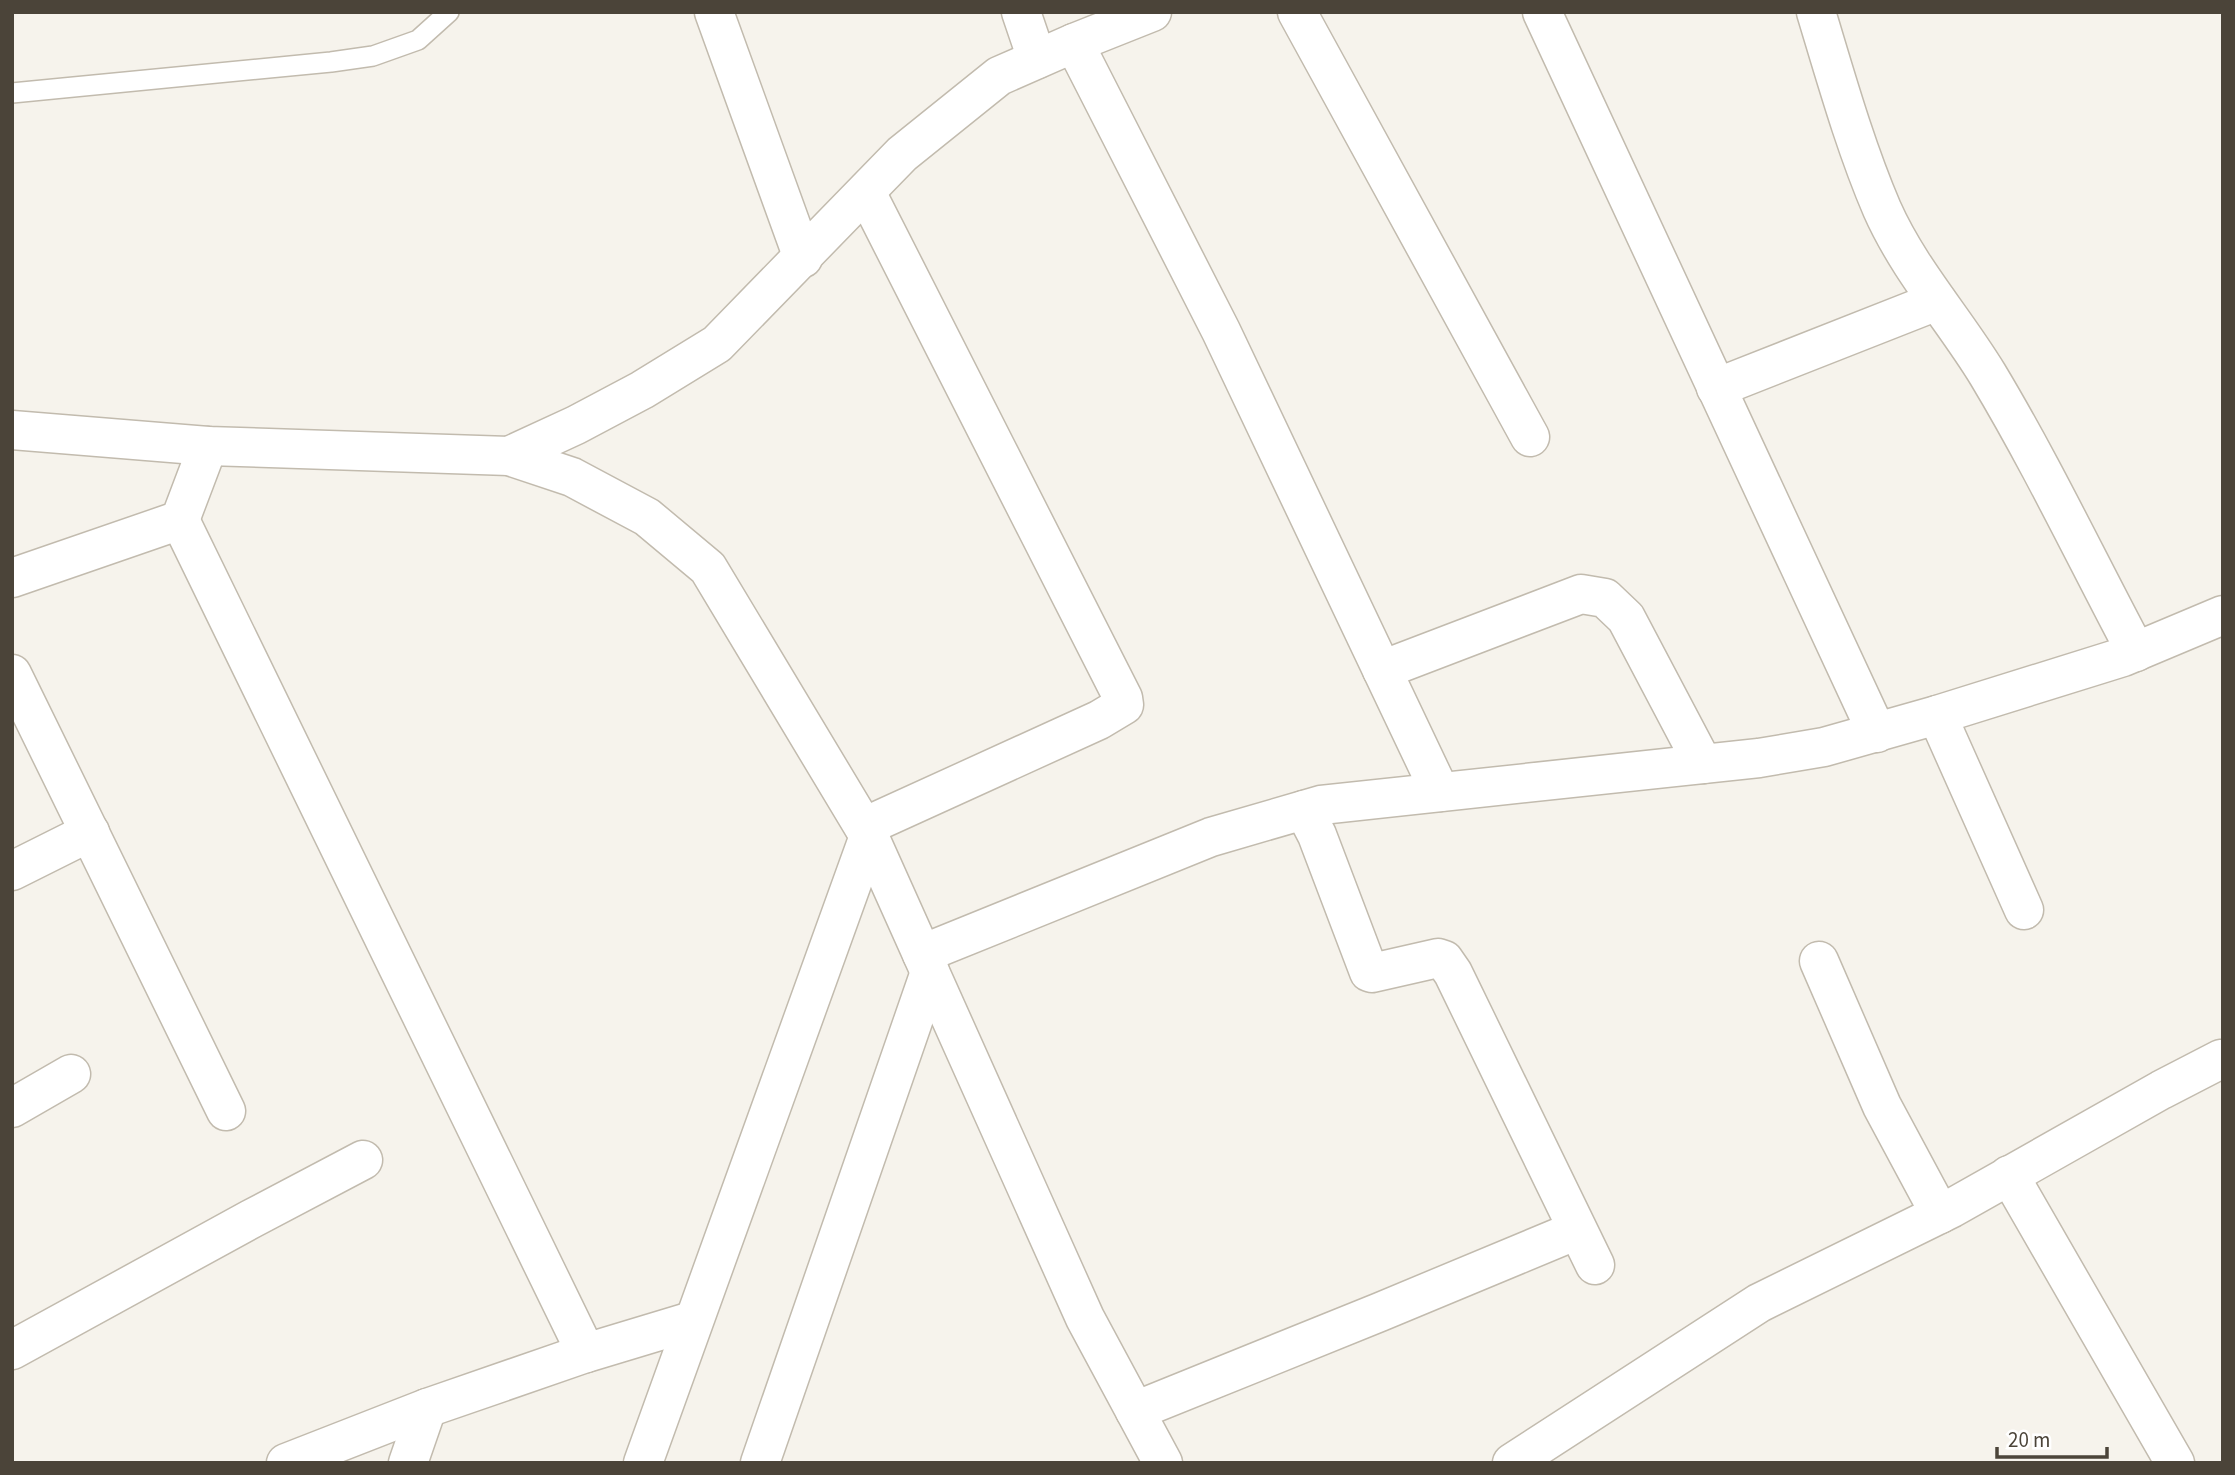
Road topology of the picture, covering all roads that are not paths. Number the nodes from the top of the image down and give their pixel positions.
1 (449, 12) edge
2 (714, 12) edge
3 (1021, 12) edge
4 (1152, 12) edge
5 (1297, 12) edge
6 (1542, 12) edge
7 (1816, 12) edge
8 (1074, 43) junction
9 (1037, 59) junction
10 (12, 93) edge
11 (866, 192) junction
12 (803, 258) junction
13 (1937, 301) junction
14 (1716, 388) junction
15 (12, 430) edge
16 (1530, 437) dead end
17 (208, 446) junction
18 (509, 456) junction
19 (180, 520) junction
20 (12, 578) edge
21 (2223, 615) edge
22 (2136, 653) junction
23 (1382, 670) junction
24 (12, 674) edge
25 (1937, 715) junction
26 (1877, 733) junction
27 (1703, 764) junction
28 (1440, 792) junction
29 (1304, 810) junction
30 (90, 832) junction
31 (866, 832) junction
32 (12, 872) edge
33 (2024, 910) dead end
34 (1819, 961) dead end
35 (926, 963) junction
36 (2221, 1059) dead end
37 (71, 1074) dead end
38 (12, 1108) edge
39 (226, 1111) dead end
40 (363, 1160) dead end
41 (2009, 1175) junction
42 (1940, 1214) junction
43 (1577, 1230) junction
44 (1595, 1265) dead end
45 (692, 1321) junction
46 (12, 1350) edge
47 (586, 1353) junction
48 (427, 1408) junction
49 (1135, 1410) junction
50 (1525, 1459) edge
51 (286, 1463) edge
52 (408, 1463) edge
53 (642, 1463) edge
54 (760, 1463) edge
55 (1163, 1463) edge
56 (2175, 1463) edge

1 - 10 lane
2 - 12 street
3 - 9 street
4 - 8 street
5 - 16 street
6 - 14 street
7 - 13 street
8 - 9 street
8 - 23 street
9 - 11 street
11 - 12 street
11 - 31 street
12 - 18 street
13 - 14 street
13 - 22 street
14 - 26 street
15 - 17 street
17 - 18 street
17 - 19 street
18 - 31 street
19 - 20 street
19 - 47 street
21 - 22 street
22 - 25 street
23 - 27 street
23 - 28 street
24 - 30 street
25 - 26 street
25 - 33 street
26 - 27 street
27 - 28 street
28 - 29 street
29 - 35 street
29 - 43 street
30 - 32 street
30 - 39 street
31 - 35 street
31 - 45 street
34 - 42 street
35 - 49 street
35 - 54 street
36 - 41 street
37 - 38 street
40 - 46 street
41 - 42 street
41 - 56 street
42 - 50 street
43 - 44 street
43 - 49 street
45 - 47 street
45 - 53 street
47 - 48 street
48 - 51 street
48 - 52 street
49 - 55 street

